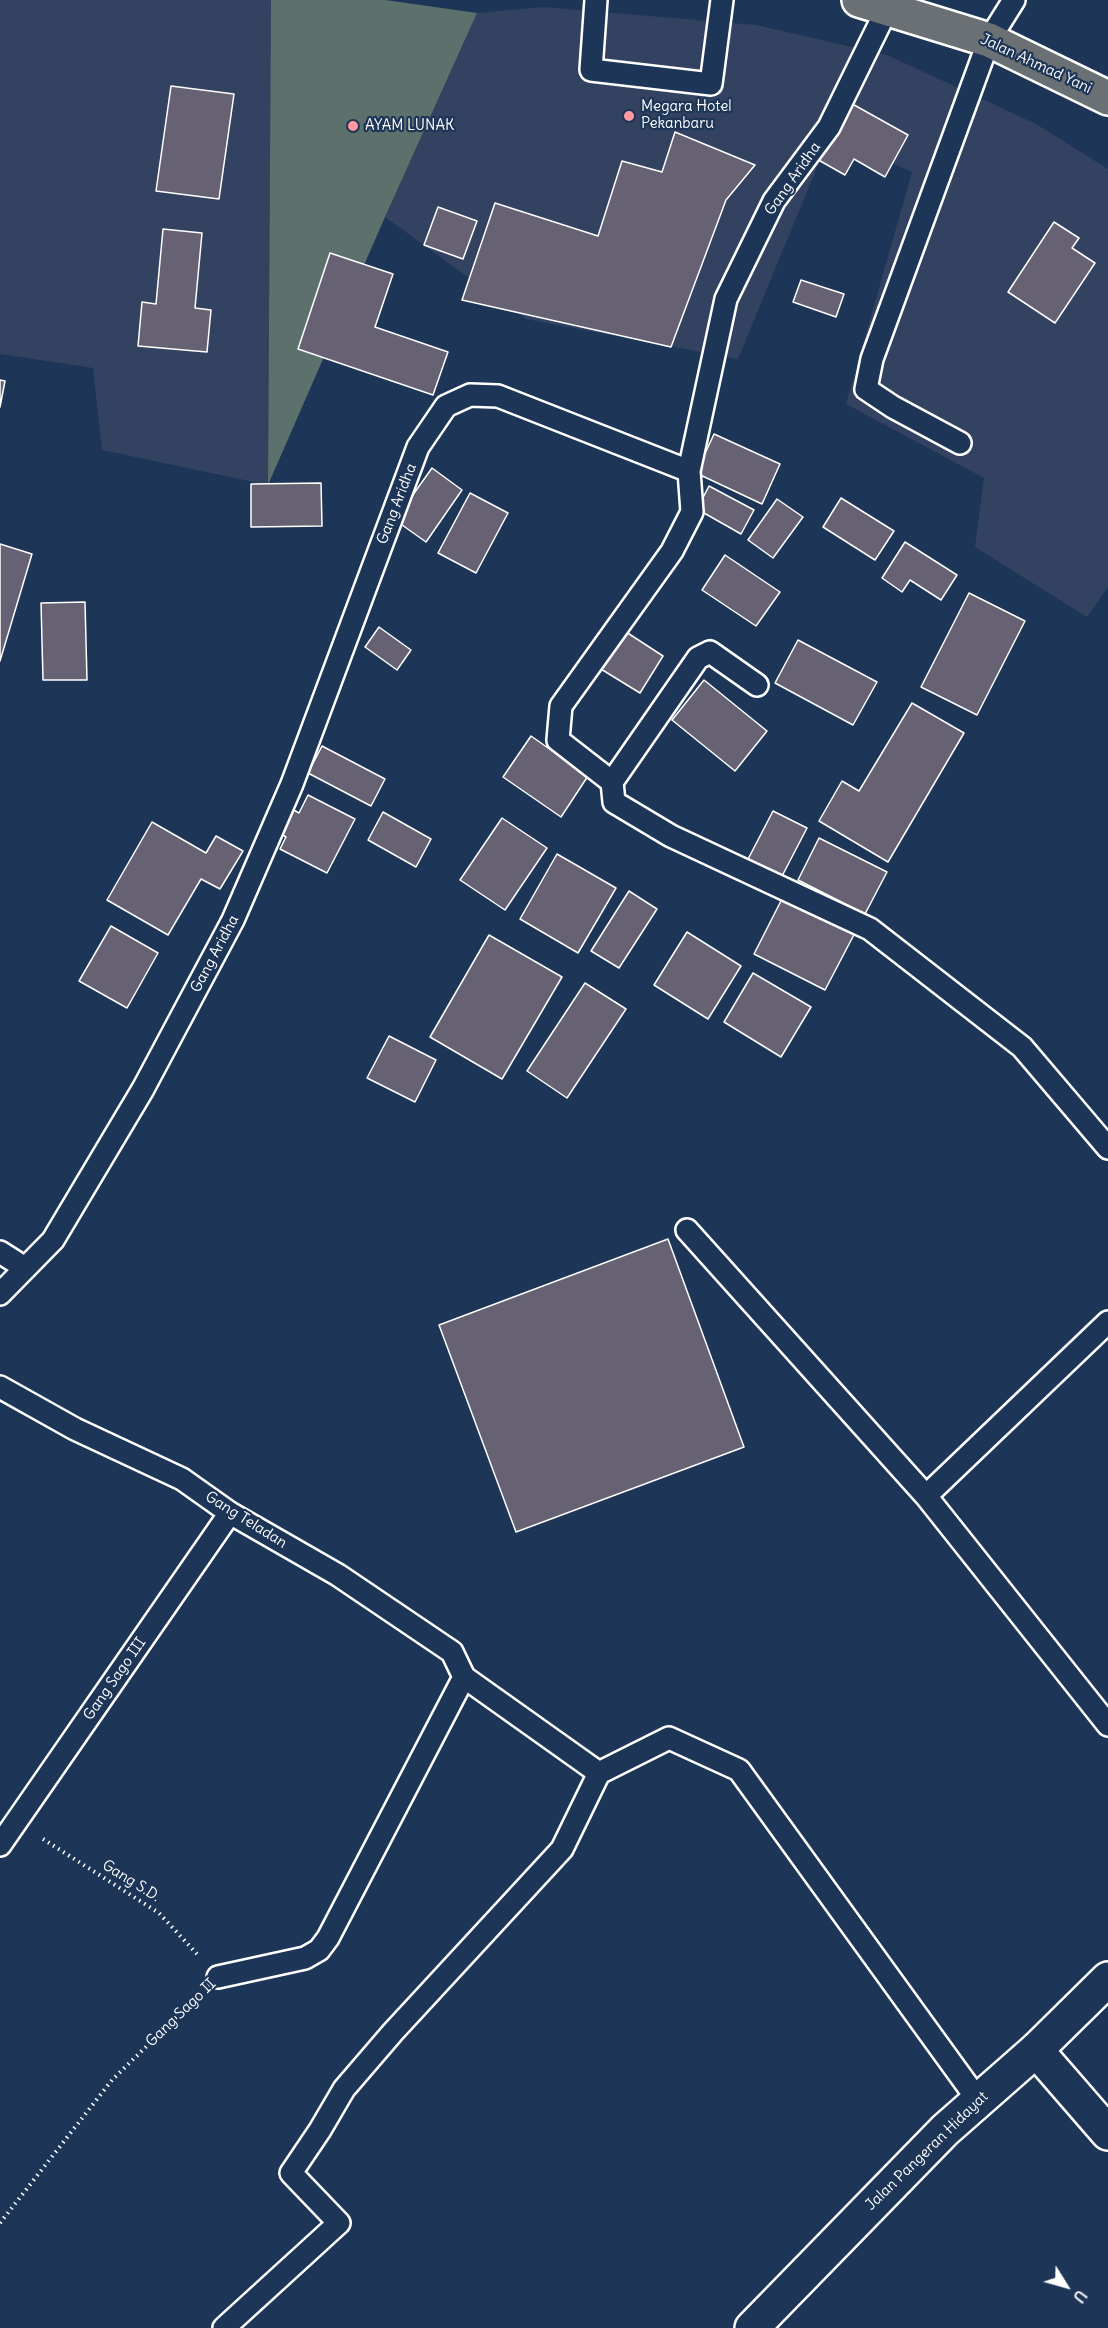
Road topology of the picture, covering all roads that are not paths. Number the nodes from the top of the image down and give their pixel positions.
1 (596, 0) edge
2 (722, 0) edge
3 (1014, 0) edge
4 (874, 4) edge
5 (989, 40) junction
6 (1108, 98) edge
7 (960, 443) dead end
8 (689, 471) junction
9 (757, 685) dead end
10 (612, 782) junction
11 (1108, 1148) edge
12 (687, 1230) dead end
13 (0, 1252) edge
14 (25, 1268) junction
15 (3, 1290) edge
16 (1108, 1322) edge
17 (0, 1387) edge
18 (926, 1496) junction
19 (230, 1513) junction
20 (463, 1681) junction
21 (1108, 1725) edge
22 (599, 1773) junction
23 (0, 1845) edge
24 (218, 1977) road end
25 (1108, 1979) edge
26 (1036, 2050) junction
27 (978, 2100) junction
28 (1108, 2133) edge
29 (224, 2328) edge
30 (752, 2328) edge

1 - 2 lane
3 - 5 lane
4 - 5 main road, Jalan Ahmad Yani
4 - 8 lane, Gang Aridha
5 - 6 main road, Jalan Ahmad Yani
5 - 7 lane
8 - 10 lane
8 - 14 lane, Gang Aridha
9 - 10 lane
10 - 11 lane
12 - 18 lane
13 - 14 lane
14 - 15 lane, Gang Aridha
16 - 18 lane
17 - 19 lane, Gang Teladan
18 - 21 lane
19 - 20 lane, Gang Teladan
19 - 23 lane, Gang Sago III
20 - 22 lane
20 - 24 lane, Gang Sago II
22 - 27 lane
22 - 29 lane
25 - 26 main road, Jalan Pangeran Hidayat
26 - 27 main road, Jalan Pangeran Hidayat
26 - 28 main road
27 - 30 main road, Jalan Pangeran Hidayat

